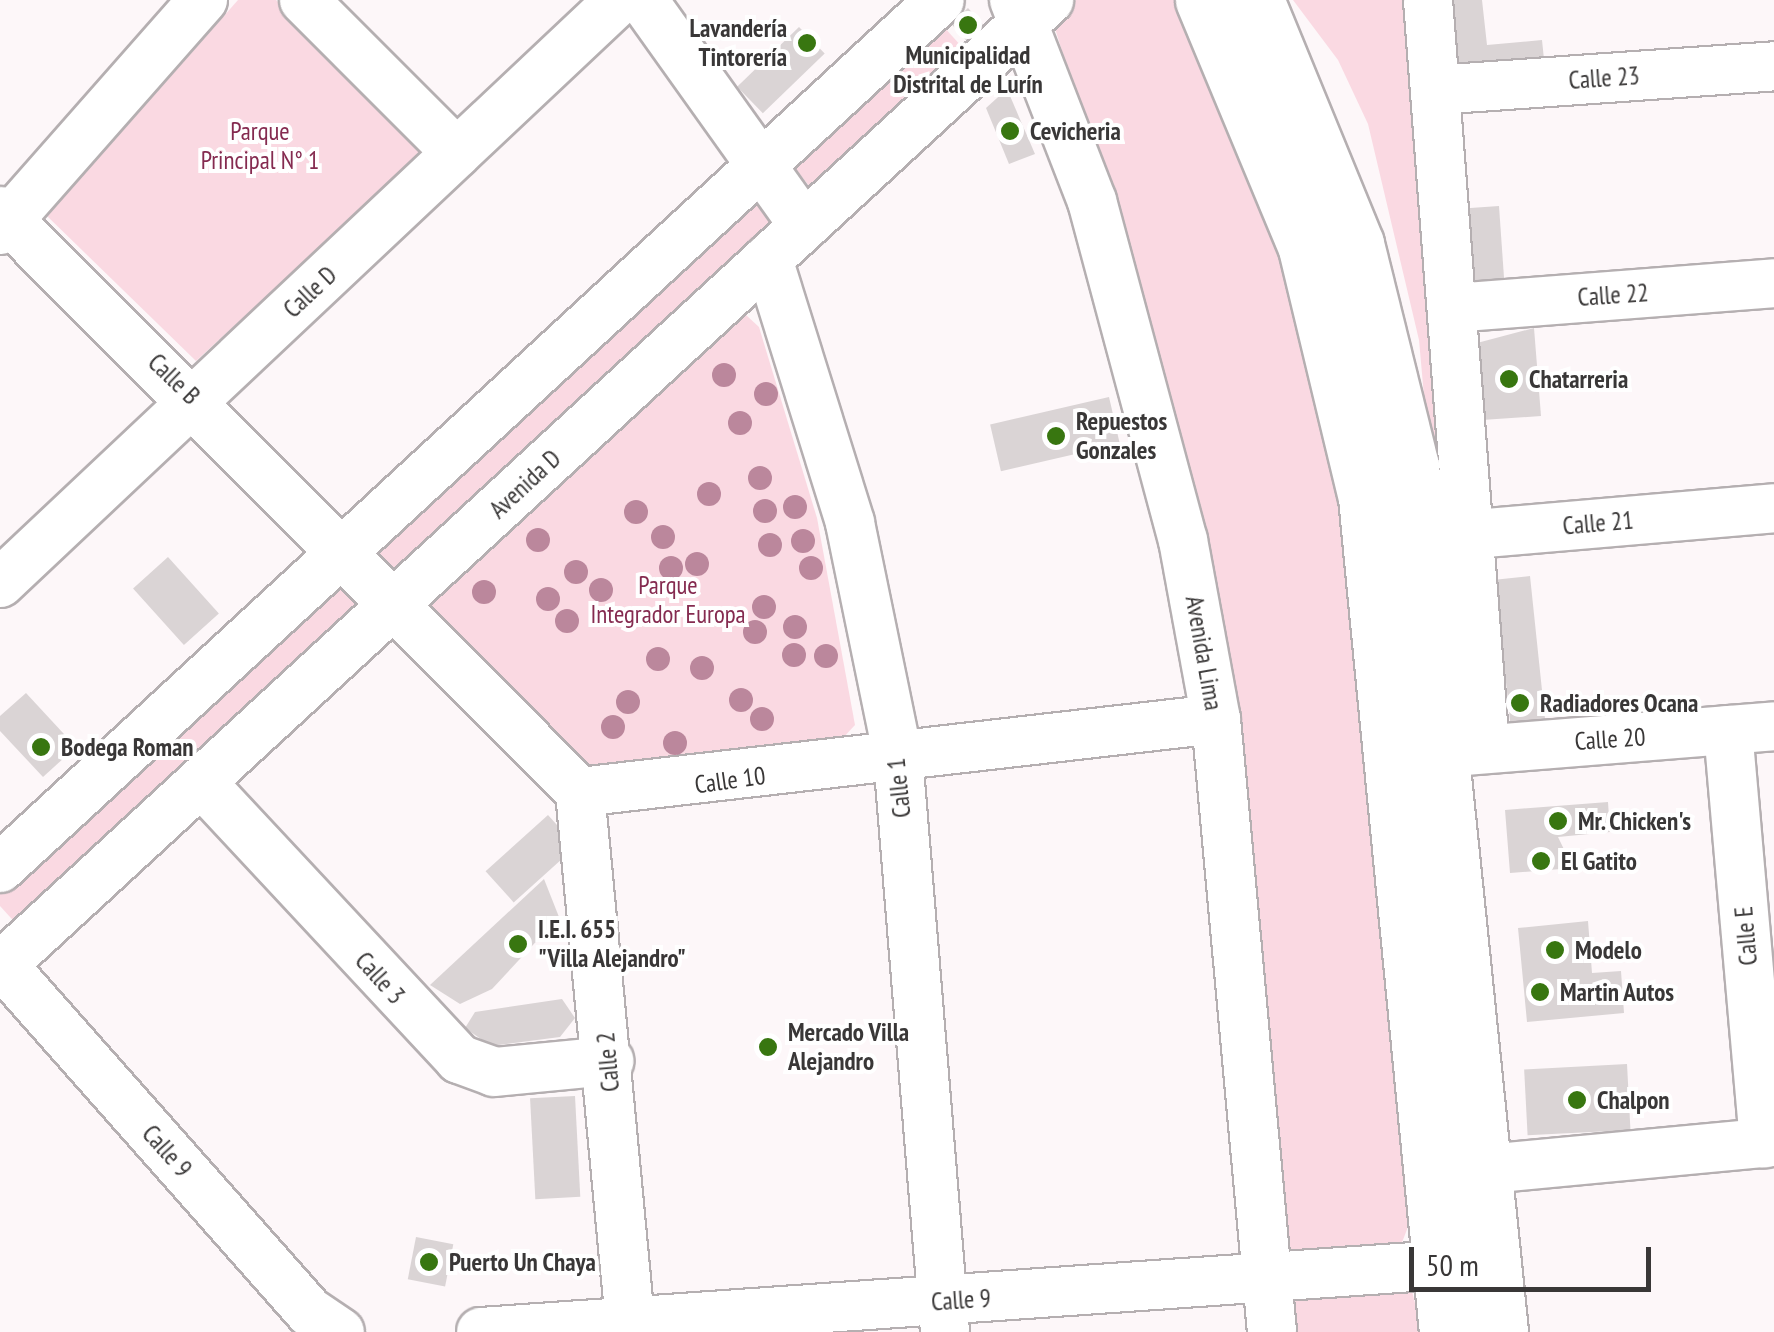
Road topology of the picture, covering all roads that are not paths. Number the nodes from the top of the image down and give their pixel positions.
1 (202, 0) edge
2 (304, 0) edge
3 (620, 0) edge
4 (643, 0) edge
5 (940, 0) edge
6 (1203, 0) edge
7 (1256, 0) edge
8 (1428, 0) edge
9 (1030, 7) edge
10 (1774, 66) edge
11 (1435, 90) junction
12 (457, 153) junction
13 (763, 164) junction
14 (3, 220) edge
15 (804, 226) junction
16 (768, 259) junction
17 (1774, 283) edge
18 (1452, 308) junction
19 (195, 400) junction
20 (1774, 508) edge
21 (1446, 536) junction
22 (344, 551) junction
23 (0, 583) edge
24 (394, 605) junction
25 (1216, 719) junction
26 (1751, 728) edge
27 (1466, 751) junction
28 (898, 758) junction
29 (201, 782) junction
30 (580, 792) junction
31 (0, 868) edge
32 (1758, 885) edge
33 (1, 965) edge
34 (609, 1061) junction
35 (1769, 1142) edge
36 (1487, 1168) junction
37 (1441, 1264) junction
38 (1267, 1278) junction
39 (944, 1317) edge
40 (631, 1329) edge
41 (340, 1332) edge
42 (481, 1332) edge
43 (1272, 1332) edge
44 (1447, 1332) edge
45 (1500, 1332) edge

1 - 14 street
2 - 12 street
3 - 12 street, Calle D
4 - 13 street
5 - 13 street
6 - 37 main road
7 - 21 main road
8 - 11 street
9 - 15 street, Avenida D
9 - 25 street, Avenida Lima
10 - 11 street, Calle 23
11 - 18 street
12 - 19 street, Calle D
13 - 15 street
13 - 22 street
14 - 19 street, Calle B
15 - 16 street, Avenida D
16 - 24 street, Avenida D
16 - 28 street, Calle 1
17 - 18 street, Calle 22
18 - 21 street
19 - 22 street, Calle B
19 - 23 street, Calle D
20 - 21 street, Calle 21
21 - 27 main road
22 - 24 street
22 - 31 street
24 - 29 street, Avenida D
24 - 30 street
25 - 28 street, Calle 10
25 - 38 street, Avenida Lima
26 - 27 street, Calle 20
26 - 32 street, Calle E
27 - 36 main road
28 - 30 street, Calle 10
28 - 39 street, Calle 1
29 - 33 street, Avenida D
29 - 34 street, Calle 3
30 - 34 street, Calle 2
32 - 35 street, Calle E
33 - 41 street, Calle 9
34 - 40 street, Calle 2
35 - 36 street
36 - 45 main road
37 - 38 street, Calle 9
37 - 44 main road
38 - 39 street, Calle 9
38 - 43 street, Avenida Lima
39 - 40 street, Calle 9
40 - 42 street, Calle 9

